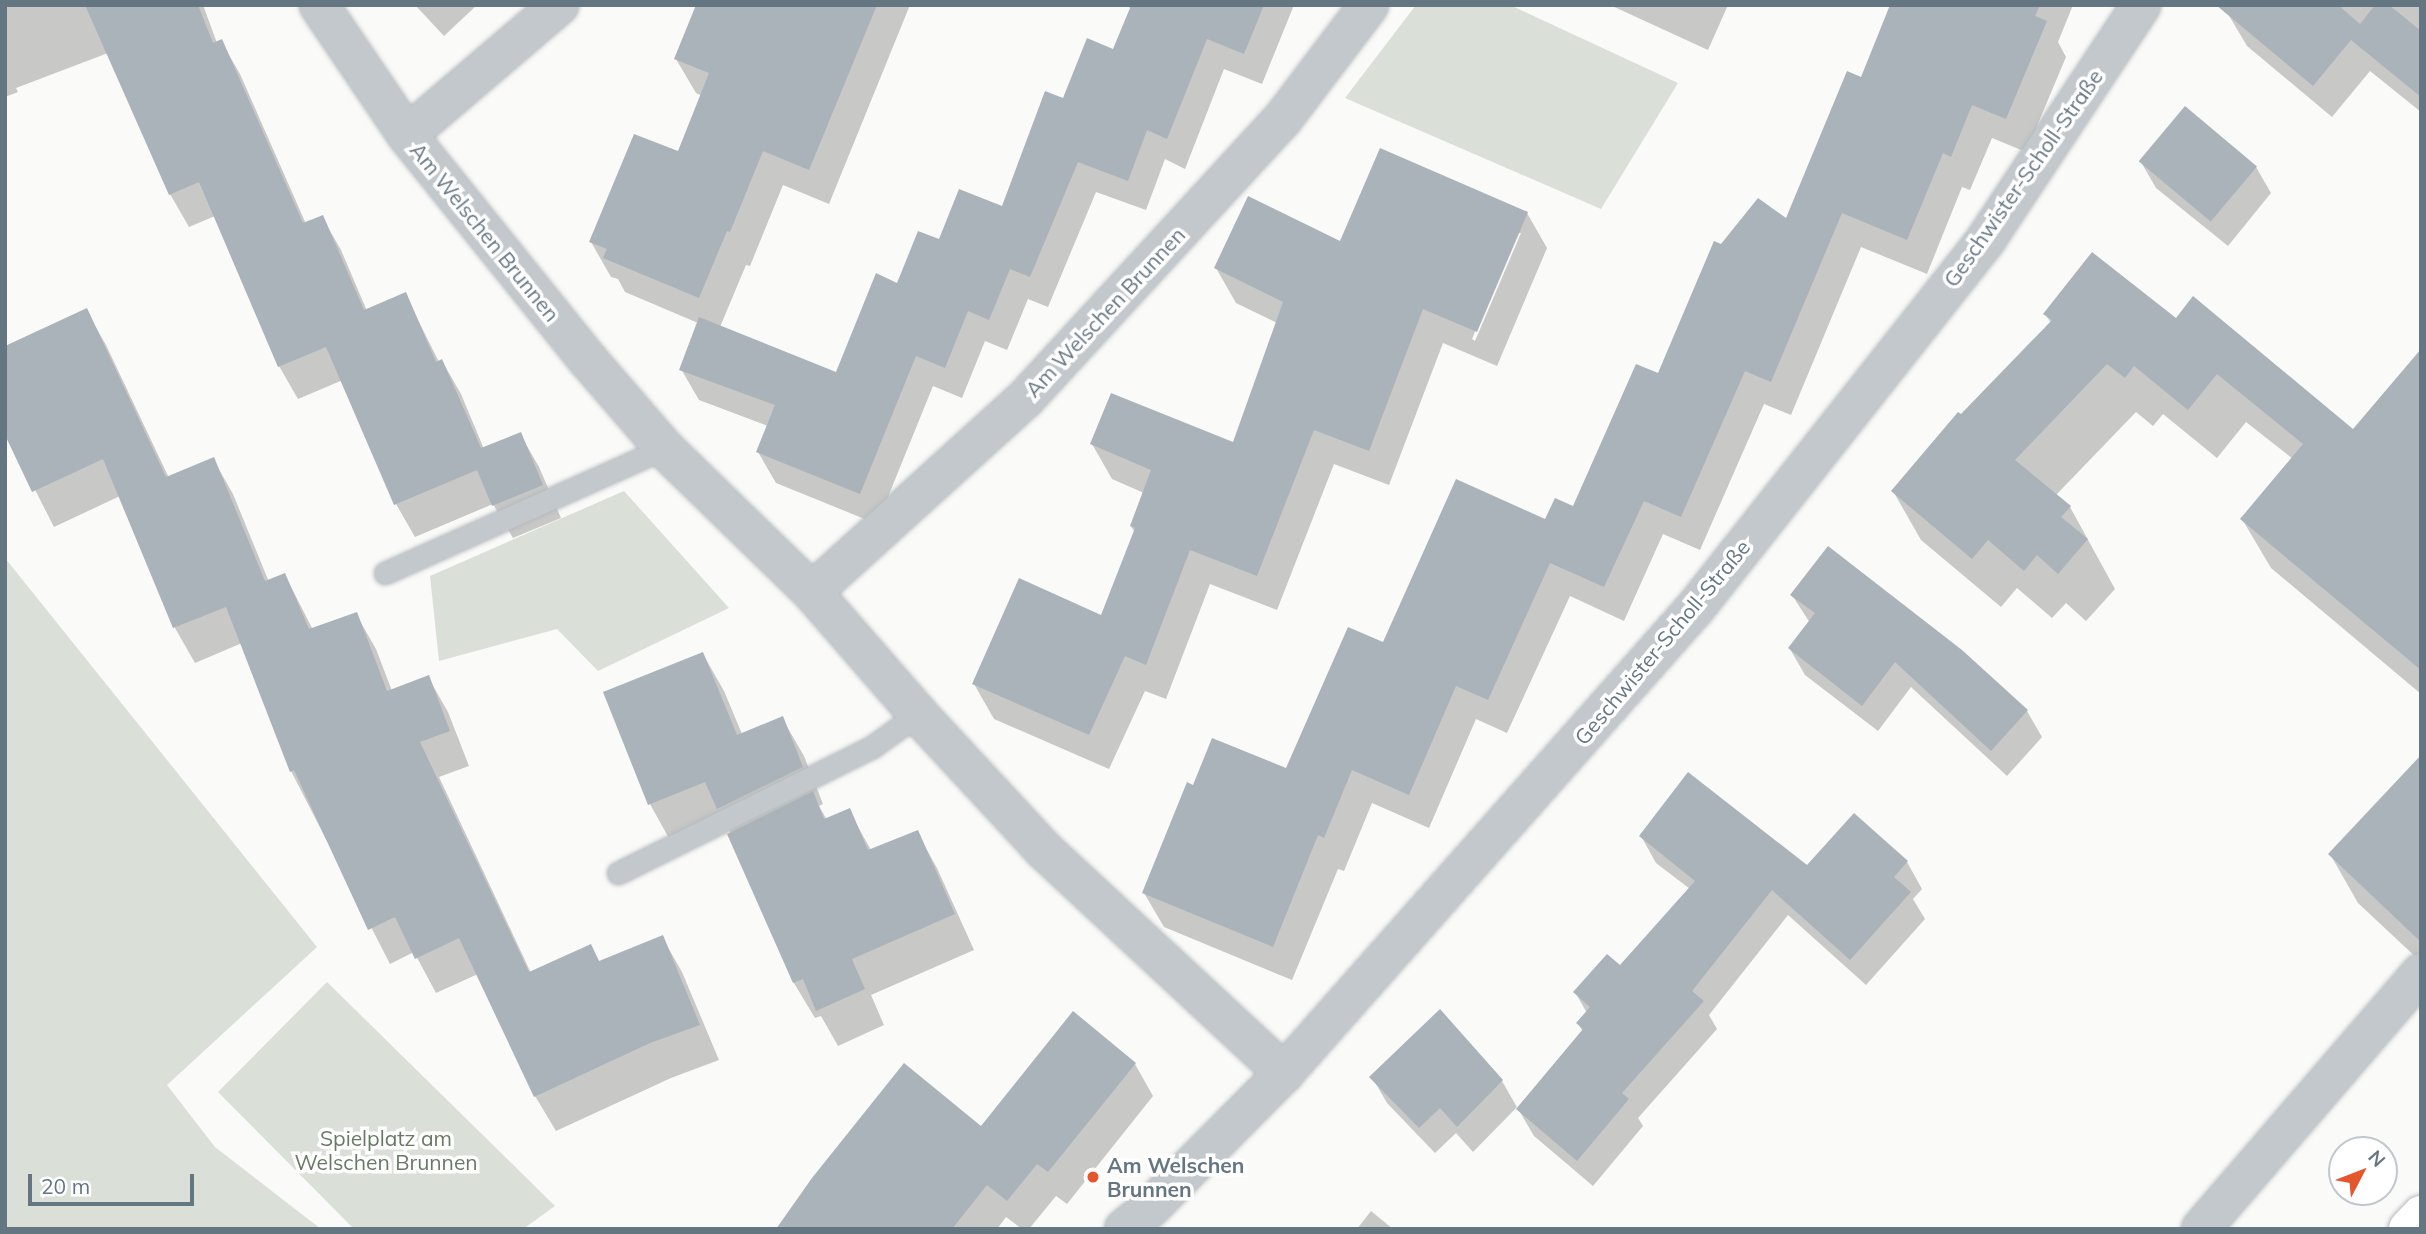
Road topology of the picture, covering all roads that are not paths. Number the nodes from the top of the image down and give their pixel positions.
1 (319, 5) edge
2 (559, 5) edge
3 (1369, 5) edge
4 (2141, 5) edge
5 (407, 135) junction
6 (664, 448) junction
7 (384, 573) dead end
8 (812, 592) junction
9 (919, 714) junction
10 (618, 873) dead end
11 (2421, 973) edge
12 (1284, 1073) junction
13 (2421, 1215) edge
14 (1124, 1229) edge
15 (2201, 1229) edge
16 (2408, 1229) edge

1 - 5 street, Am Welschen Brunnen
2 - 5 street
3 - 8 street, Am Welschen Brunnen
4 - 12 street, Geschwister-Scholl-Straße
5 - 6 street, Am Welschen Brunnen
6 - 7 lane
6 - 8 street, Am Welschen Brunnen
8 - 9 street, Am Welschen Brunnen
9 - 10 lane
9 - 12 street, Am Welschen Brunnen
11 - 15 street
12 - 14 street, Geschwister-Scholl-Straße
13 - 16 main road

